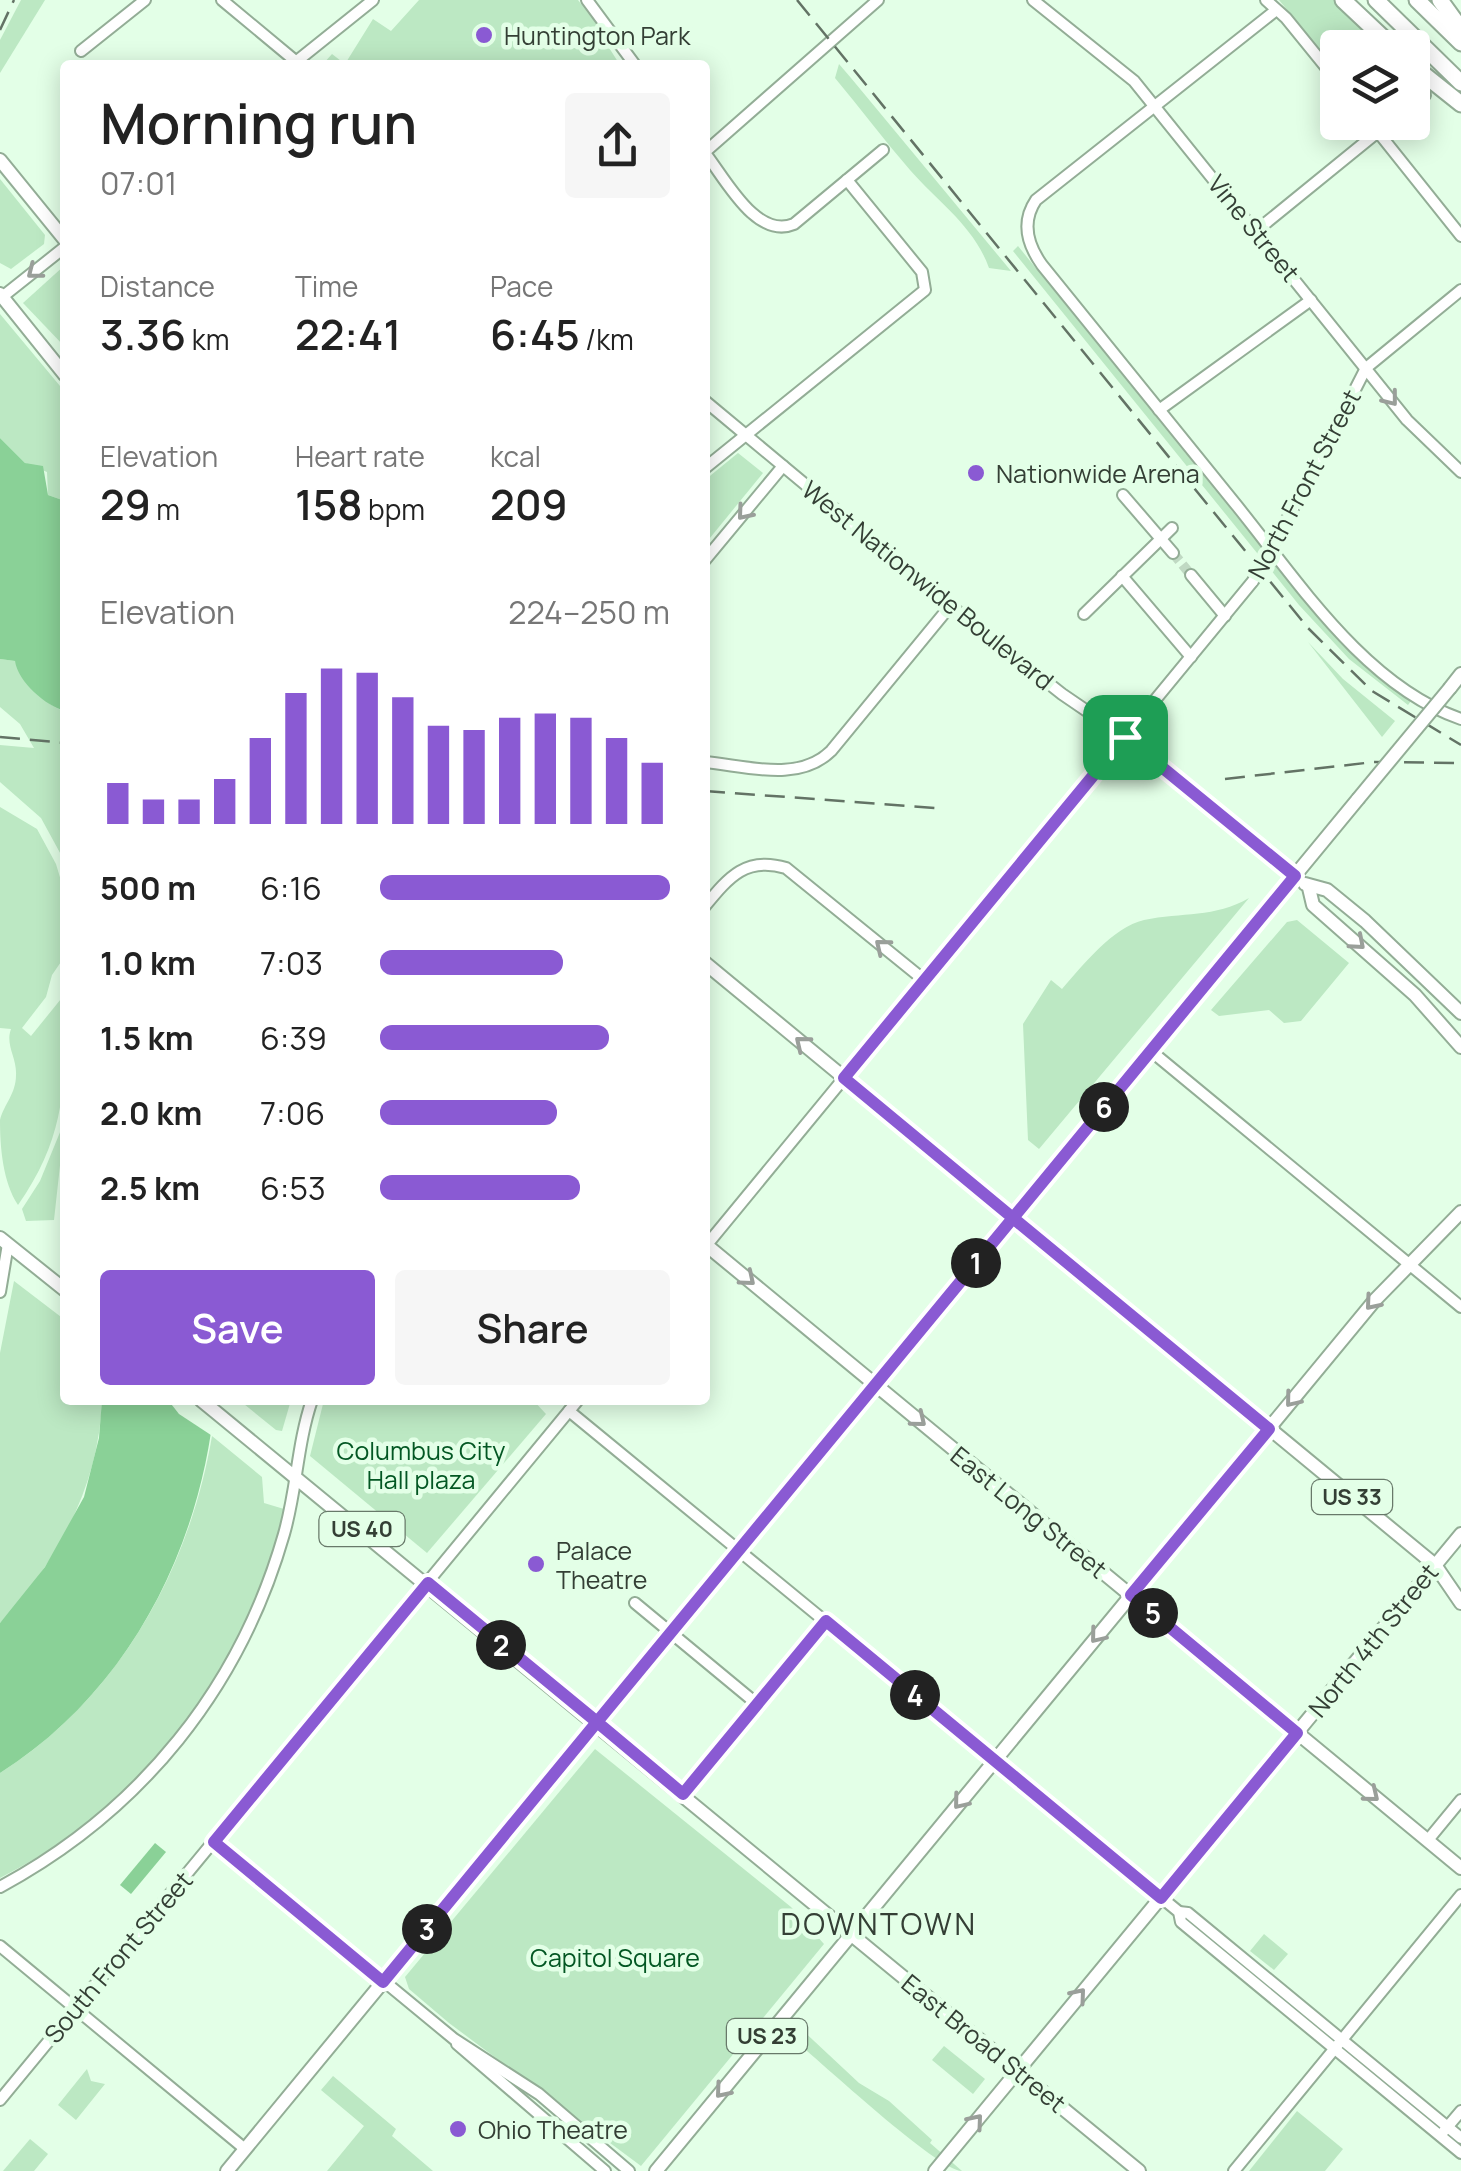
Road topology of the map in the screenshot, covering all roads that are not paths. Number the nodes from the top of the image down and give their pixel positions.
1 (145, 0) edge
2 (222, 0) edge
3 (373, 0) edge
4 (587, 0) edge
5 (878, 0) edge
6 (1032, 0) edge
7 (1266, 0) edge
8 (1343, 0) edge
9 (1376, 0) edge
10 (1417, 0) edge
11 (1440, 0) edge
12 (1274, 11) junction
13 (1375, 30) edge
14 (1461, 30) edge
15 (1461, 43) edge
16 (80, 52) dead end
17 (291, 60) edge
18 (301, 60) edge
19 (632, 60) edge
20 (1320, 60) edge
21 (1430, 79) edge
22 (1461, 84) edge
23 (1154, 103) junction
24 (1461, 104) edge
25 (1368, 140) edge
26 (1384, 140) edge
27 (710, 148) edge
28 (883, 150) dead end
29 (710, 158) edge
30 (0, 160) edge
31 (847, 180) junction
32 (1256, 231) junction
33 (1461, 236) edge
34 (60, 238) edge
35 (60, 248) edge
36 (1461, 290) edge
37 (1, 296) edge
38 (1311, 300) junction
39 (1366, 368) junction
40 (60, 369) edge
41 (710, 405) edge
42 (1159, 410) junction
43 (746, 435) junction
44 (710, 464) edge
45 (783, 466) junction
46 (1461, 472) edge
47 (1124, 496) dead end
48 (1172, 528) dead end
49 (1160, 540) junction
50 (1173, 553) tunnel mouth
51 (710, 554) edge
52 (1192, 575) tunnel mouth
53 (1122, 576) junction
54 (950, 605) junction
55 (1084, 614) dead end
56 (1225, 616) junction
57 (1191, 658) junction
58 (1461, 674) edge
59 (1461, 719) edge
60 (1125, 737) junction
61 (710, 762) edge
62 (1295, 876) junction
63 (1309, 888) junction
64 (710, 900) edge
65 (710, 968) edge
66 (924, 980) junction
67 (1461, 1013) edge
68 (1461, 1047) edge
69 (1151, 1051) junction
70 (844, 1078) junction
71 (1461, 1212) edge
72 (1013, 1218) junction
73 (710, 1240) edge
74 (4, 1241) edge
75 (710, 1248) edge
76 (1408, 1264) junction
77 (60, 1286) edge
78 (0, 1292) edge
79 (1461, 1308) edge
80 (875, 1385) junction
81 (207, 1405) edge
82 (310, 1405) edge
83 (574, 1405) edge
84 (569, 1411) junction
85 (1269, 1429) junction
86 (296, 1476) junction
87 (1461, 1534) edge
88 (740, 1550) junction
89 (1435, 1565) junction
90 (428, 1583) junction
91 (1131, 1595) junction
92 (636, 1603) dead end
93 (1461, 1603) edge
94 (826, 1621) junction
95 (670, 1634) junction
96 (756, 1704) junction
97 (597, 1722) junction
98 (1297, 1733) junction
99 (994, 1760) junction
100 (683, 1794) junction
101 (1461, 1800) edge
102 (1428, 1840) junction
103 (214, 1842) junction
104 (1461, 1868) edge
105 (0, 1886) edge
106 (1461, 1896) edge
107 (1161, 1898) junction
108 (850, 1934) junction
109 (0, 1946) edge
110 (383, 1982) junction
111 (76, 2008) junction
112 (454, 2039) junction
113 (1338, 2044) junction
114 (1018, 2070) junction
115 (0, 2100) edge
116 (1461, 2110) edge
117 (1444, 2132) junction
118 (1461, 2138) edge
119 (245, 2149) junction
120 (1461, 2153) edge
121 (227, 2171) edge
122 (605, 2171) edge
123 (629, 2171) edge
124 (656, 2171) edge
125 (935, 2171) edge
126 (1139, 2171) edge
127 (1234, 2171) edge

1 - 16 street
2 - 17 street
3 - 18 street
4 - 19 street
5 - 27 street
6 - 23 street, Vine Street
7 - 12 street
8 - 13 highway
9 - 22 highway
10 - 15 highway
11 - 14 highway
12 - 20 street
12 - 23 street
21 - 24 highway
23 - 32 street, Vine Street
23 - 42 street
25 - 32 street
26 - 33 street
28 - 31 street
29 - 31 street
30 - 34 main road
31 - 43 street
32 - 38 street, Vine Street
35 -> 37 street
36 - 39 street
37 - 40 main road
38 - 39 street, Vine Street
38 - 42 street
39 -> 46 street, Vine Street
39 - 56 street, North Front Street, bridge
41 - 43 street, West Nationwide Boulevard
42 - 59 street
43 - 44 street
43 - 45 street, West Nationwide Boulevard
45 -> 51 street
45 - 54 street, West Nationwide Boulevard
47 - 49 street
48 - 49 street
49 - 50 street
49 - 53 street
52 - 56 street
53 - 55 street
53 - 57 street
54 - 60 street, West Nationwide Boulevard
54 - 61 street
56 - 57 street, North Front Street
57 - 60 street, North Front Street
58 - 62 main road, bridge
60 - 62 street, West Nationwide Boulevard
60 - 66 street, North Front Street
62 - 63 main road
62 - 69 main road
63 - 67 main road
63 -> 68 main road
66 -> 64 street
70 -> 65 main road, US 33
66 - 70 street, North Front Street
69 - 72 main road
69 - 76 street
70 - 72 main road, US 33
70 - 73 street, North Front Street
71 - 76 main road, US 23
72 - 80 main road
72 - 85 main road, US 33
74 - 77 main road
74 - 78 street
75 -> 80 main road, East Long Street
76 - 79 street
76 -> 85 main road, US 23
80 - 88 main road
80 -> 91 main road, East Long Street
81 - 86 main road, US 40
82 - 86 street
83 - 84 street
84 - 88 street
84 - 90 street
85 - 89 main road, US 33
85 - 91 main road, US 23
86 - 90 main road, US 40
86 - 105 street
87 - 89 main road, North 4th Street
88 - 94 street
88 - 95 main road
89 - 93 main road
89 - 98 main road, North 4th Street
90 - 97 main road, US 40
90 - 103 street, South Front Street
91 - 98 main road, East Long Street
91 -> 99 main road, US 23
92 - 95 street
94 - 96 street
94 - 99 street
95 - 96 street
95 - 97 main road
96 - 100 street
97 - 100 main road, East Broad Street / US 40
97 - 110 main road
98 -> 102 main road, East Long Street
98 - 107 main road, North 4th Street
99 - 107 street
99 -> 108 main road, US 23
100 - 108 main road, East Broad Street / US 40
101 - 102 street
102 - 104 main road, East Long Street
103 - 110 street
103 - 111 street, South Front Street
106 - 113 street
107 - 113 street
114 -> 107 main road, North 4th Street
108 - 114 main road, East Broad Street / US 40
108 -> 124 main road, US 23
109 - 111 street
110 - 112 street
110 - 119 main road
111 - 115 street, South Front Street
111 - 119 street
112 - 122 street
112 - 123 street
113 - 117 street
113 - 127 street
125 -> 114 main road, North 4th Street
114 - 126 main road, East Broad Street / US 40
116 - 117 street
117 - 118 street
117 - 120 street
119 - 121 main road

